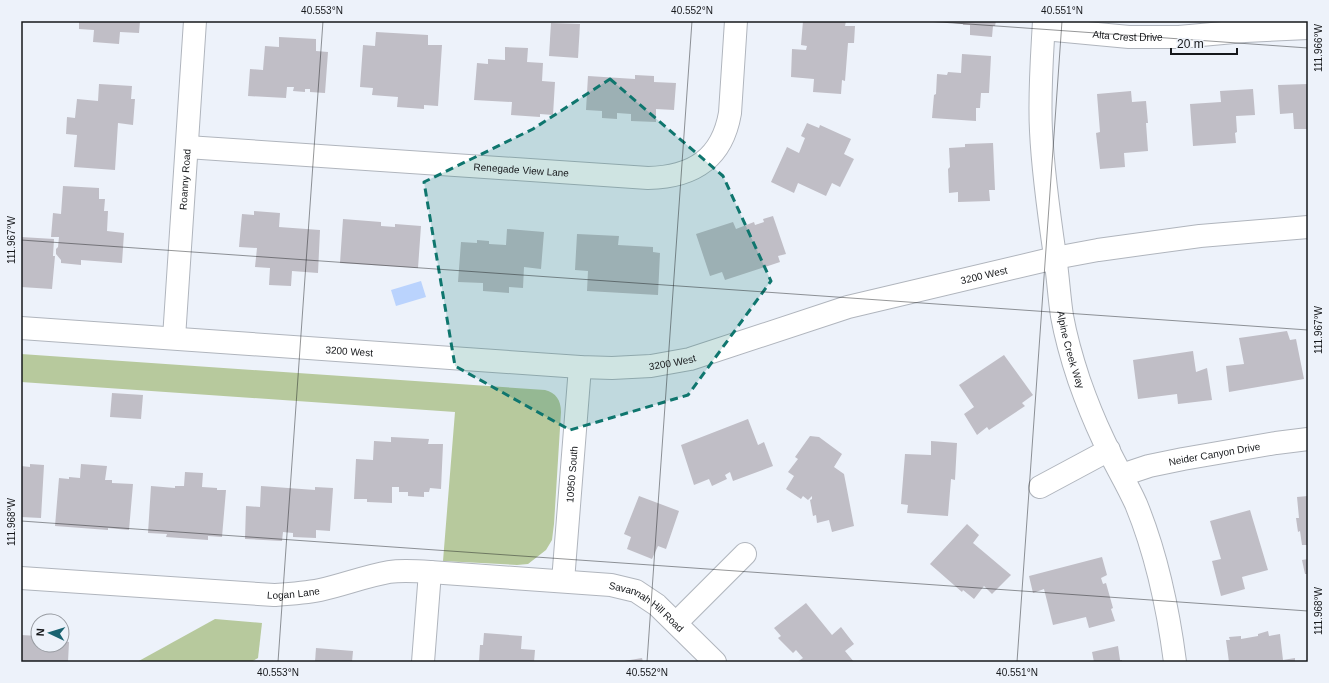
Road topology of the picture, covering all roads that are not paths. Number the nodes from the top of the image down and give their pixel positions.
1 (195, 21) edge
2 (736, 21) edge
3 (1044, 25) edge
4 (1308, 28) edge
5 (187, 147) junction
6 (1308, 227) edge
7 (1055, 258) junction
8 (21, 328) edge
9 (174, 338) junction
10 (580, 367) junction
11 (1308, 439) edge
12 (1109, 450) junction
13 (1122, 475) junction
14 (1040, 487) dead end
15 (745, 554) dead end
16 (430, 572) junction
17 (21, 578) edge
18 (563, 581) junction
19 (676, 623) junction
20 (423, 662) edge
21 (715, 662) edge
22 (1175, 662) edge

1 - 5 street, Roanny Road
2 - 5 street, Renegade View Lane
3 - 4 street, Alta Crest Drive
3 - 7 street, Alpine Creek Way
5 - 9 street, Roanny Road
6 - 7 street, 3200 West
7 - 10 street, 3200 West
7 - 12 street, Alpine Creek Way
8 - 9 street, 3200 West
9 - 10 street, 3200 West
10 - 18 street, 10950 South
11 - 13 street, Neider Canyon Drive
12 - 13 street, Alpine Creek Way
12 - 14 street
13 - 22 street, Alpine Creek Way
15 - 19 street
16 - 17 street, Logan Lane
16 - 18 street, Logan Lane
16 - 20 street
18 - 19 street, Savannah Hill Road
19 - 21 street, Savannah Hill Road

